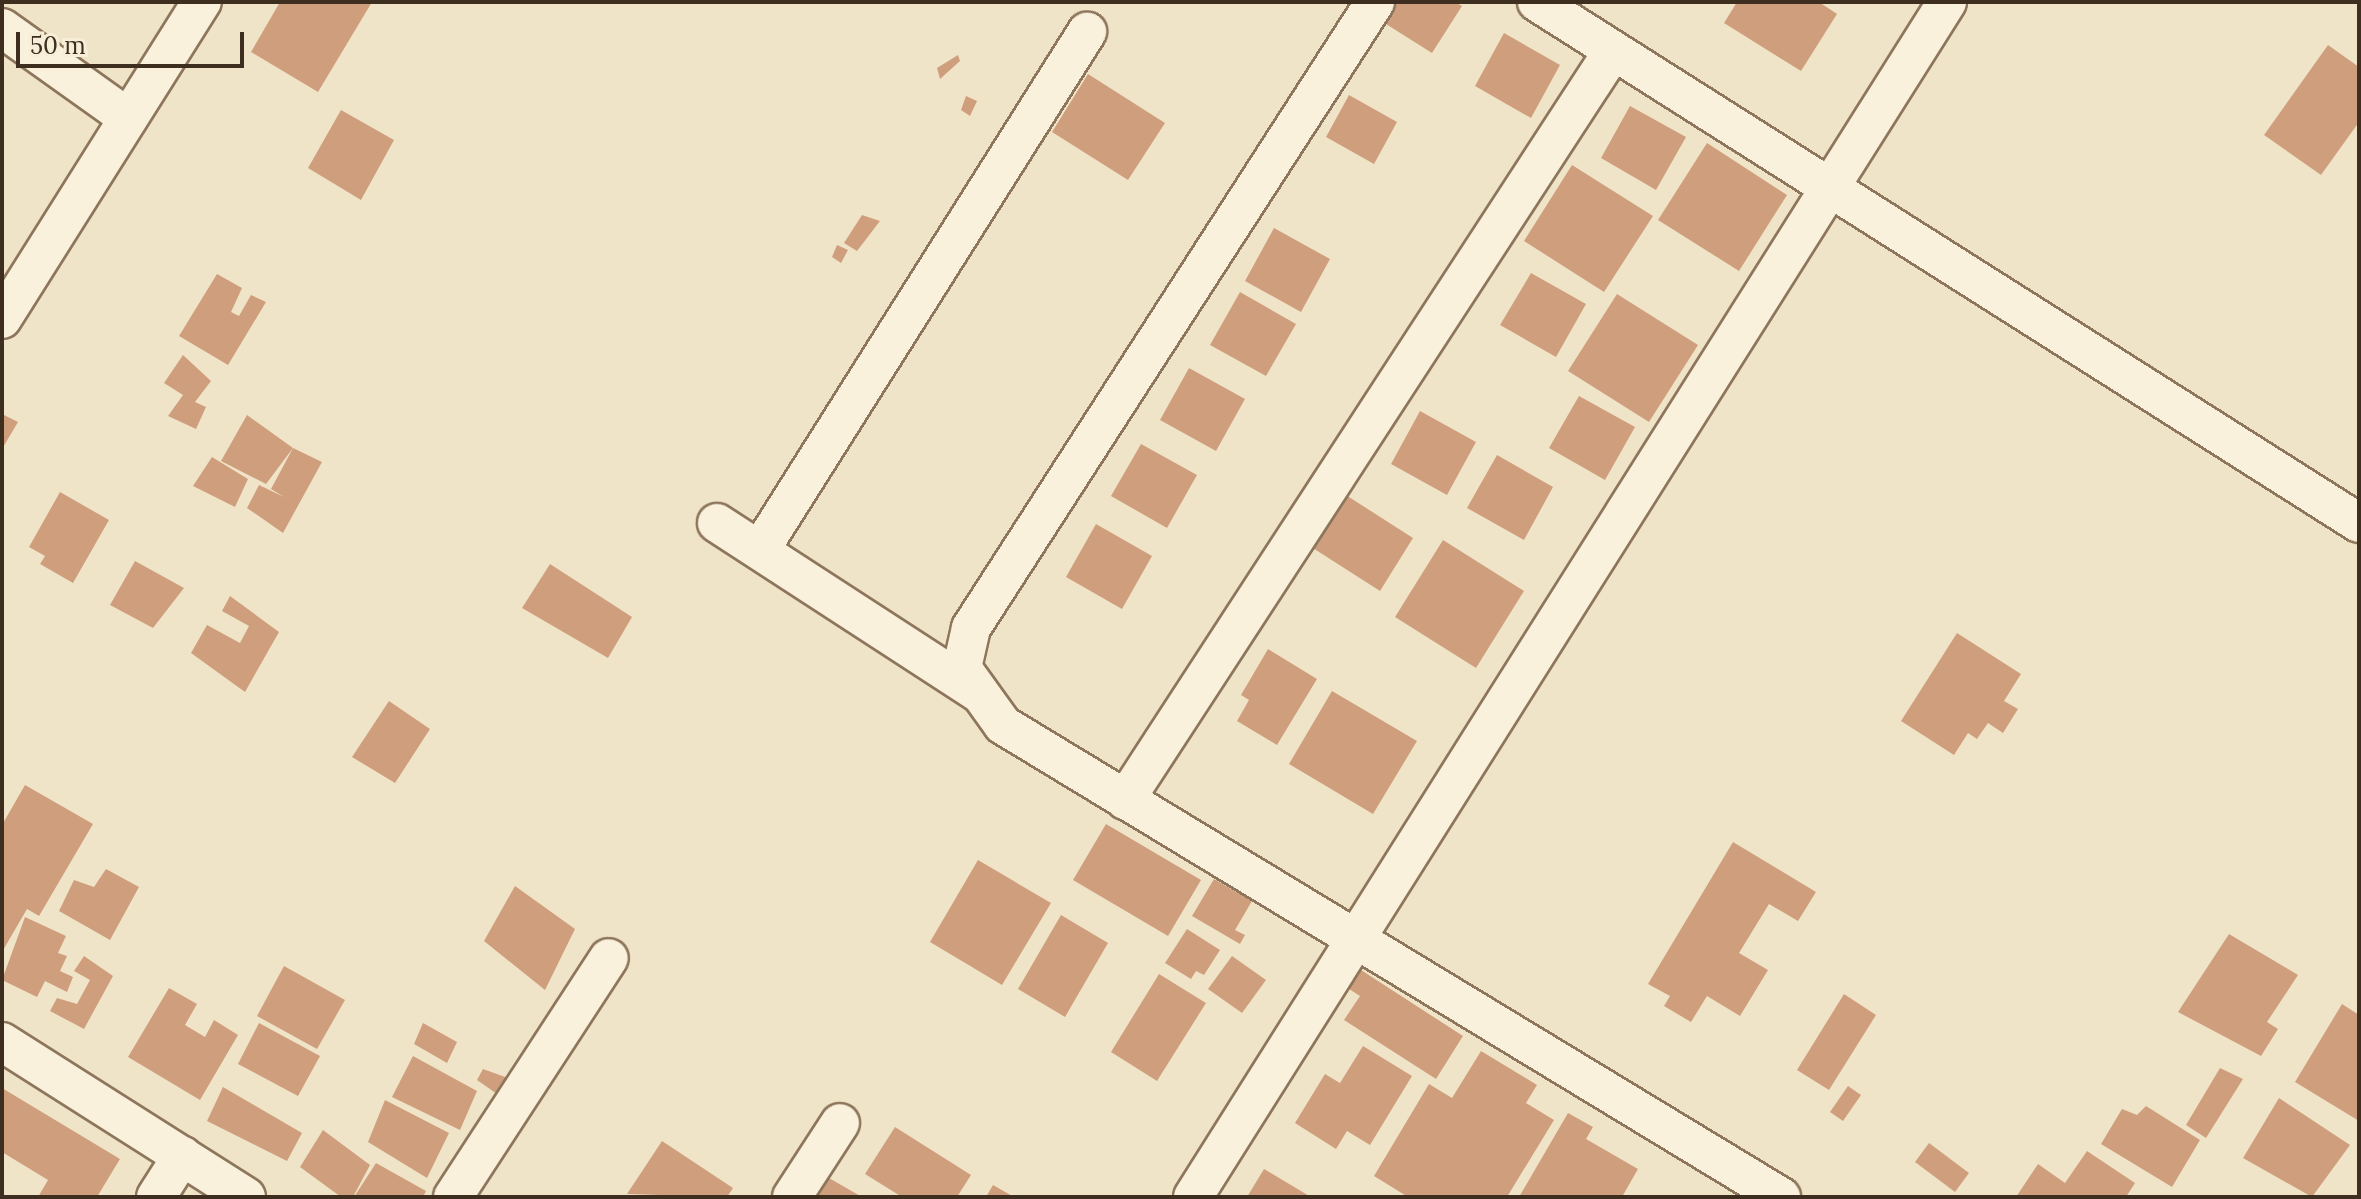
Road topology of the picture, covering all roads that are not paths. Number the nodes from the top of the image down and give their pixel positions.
1 (202, 2) edge
2 (1375, 2) edge
3 (1537, 2) edge
4 (1947, 2) edge
5 (2, 28) edge
6 (1087, 32) dead end
7 (1613, 51) junction
8 (128, 118) junction
9 (1831, 189) junction
10 (2, 319) edge
11 (717, 523) dead end
12 (2359, 523) edge
13 (760, 550) junction
14 (979, 693) junction
15 (1125, 800) junction
16 (1359, 936) junction
17 (609, 958) dead end
18 (2, 1042) edge
19 (840, 1123) dead end
20 (182, 1156) junction
21 (156, 1197) edge
22 (246, 1197) edge
23 (453, 1197) edge
24 (792, 1197) edge
25 (1193, 1197) edge
26 (1781, 1197) edge

1 - 8 street
2 - 14 street
3 - 7 street
4 - 9 street
5 - 8 street
6 - 13 street
7 - 9 street
7 - 15 street
8 - 10 street
9 - 12 street
9 - 16 street
11 - 13 street
13 - 14 street
14 - 15 street
15 - 16 street
16 - 25 street
16 - 26 street
17 - 23 street
18 - 20 street
19 - 24 street
20 - 21 street
20 - 22 street

